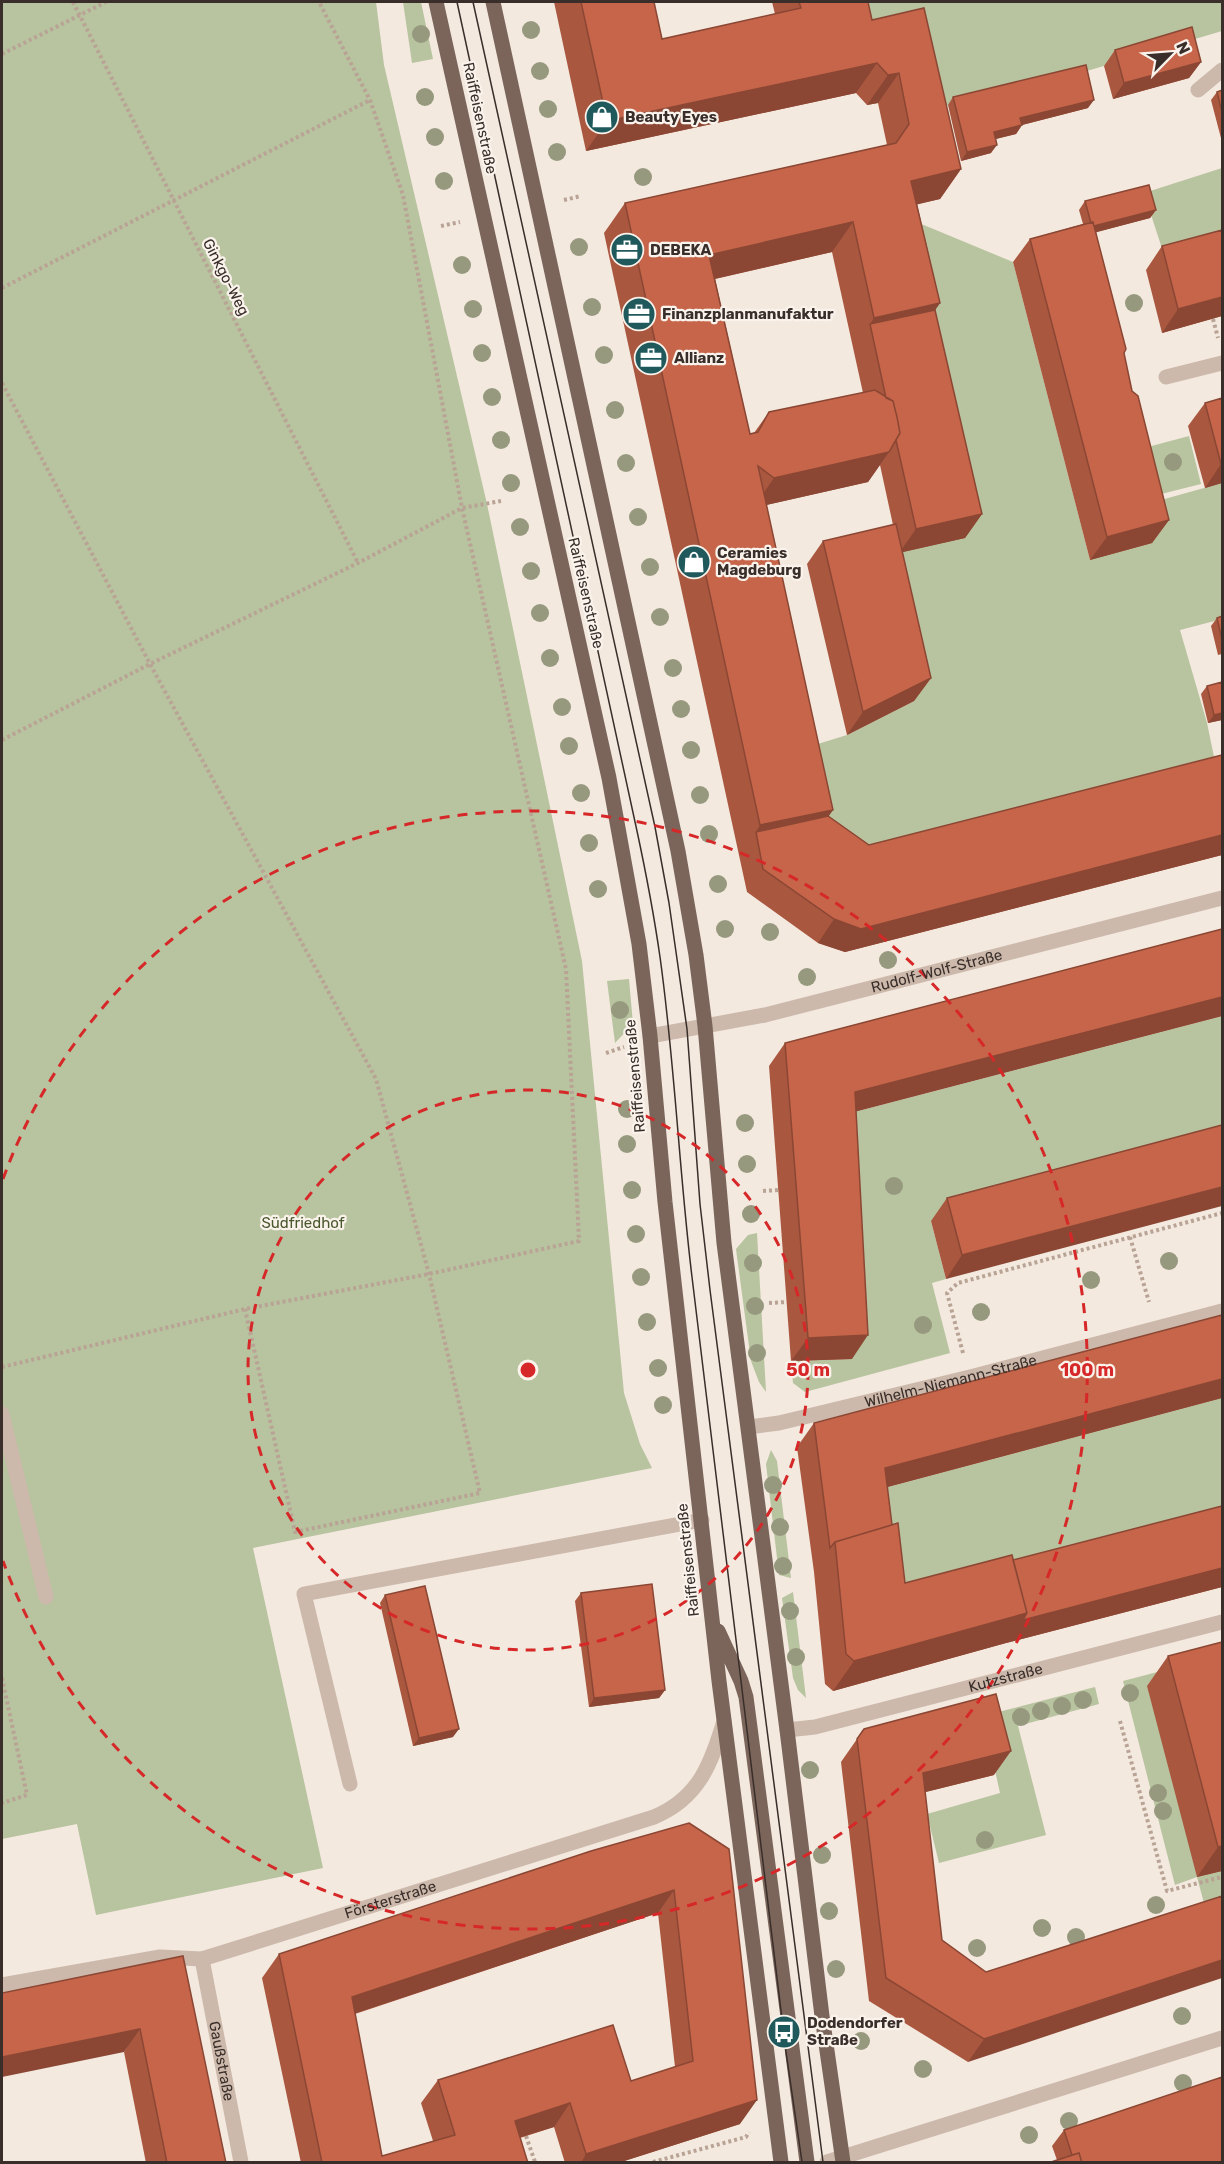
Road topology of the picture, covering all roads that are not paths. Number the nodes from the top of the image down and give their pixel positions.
1 (436, 2) edge
2 (493, 2) edge
3 (1222, 70) edge
4 (1198, 90) dead end
5 (1222, 363) edge
6 (1166, 377) dead end
7 (1222, 898) edge
8 (705, 1026) junction
9 (650, 1036) junction
10 (1222, 1311) edge
11 (2, 1414) edge
12 (748, 1427) junction
13 (702, 1520) junction
14 (46, 1597) dead end
15 (712, 1621) junction
16 (1222, 1622) edge
17 (724, 1721) junction
18 (787, 1730) junction
19 (350, 1784) dead end
20 (202, 1959) junction
21 (2, 1985) edge
22 (1222, 2038) edge
23 (843, 2160) edge
24 (241, 2163) edge
25 (781, 2163) edge
26 (807, 2163) edge
27 (827, 2163) edge

1 - 9 main road, Raiffeisenstraße
2 - 8 main road
3 - 4 street
5 - 6 street
7 - 8 street, Rudolf-Wolf-Straße
8 - 9 street, Rudolf-Wolf-Straße
8 - 12 main road
9 - 13 main road, Raiffeisenstraße
10 - 12 street, Wilhelm-Niemann-Straße
11 - 14 street
12 - 18 main road
13 - 15 main road, Raiffeisenstraße
13 - 19 street
15 - 17 main road, Raiffeisenstraße
15 - 26 main road
16 - 18 street, Kutzstraße
17 - 20 street, Försterstraße
17 - 25 main road, Raiffeisenstraße
18 - 23 main road
20 - 21 street, Försterstraße
20 - 24 street, Gaußstraße
22 - 23 street
23 - 27 street

